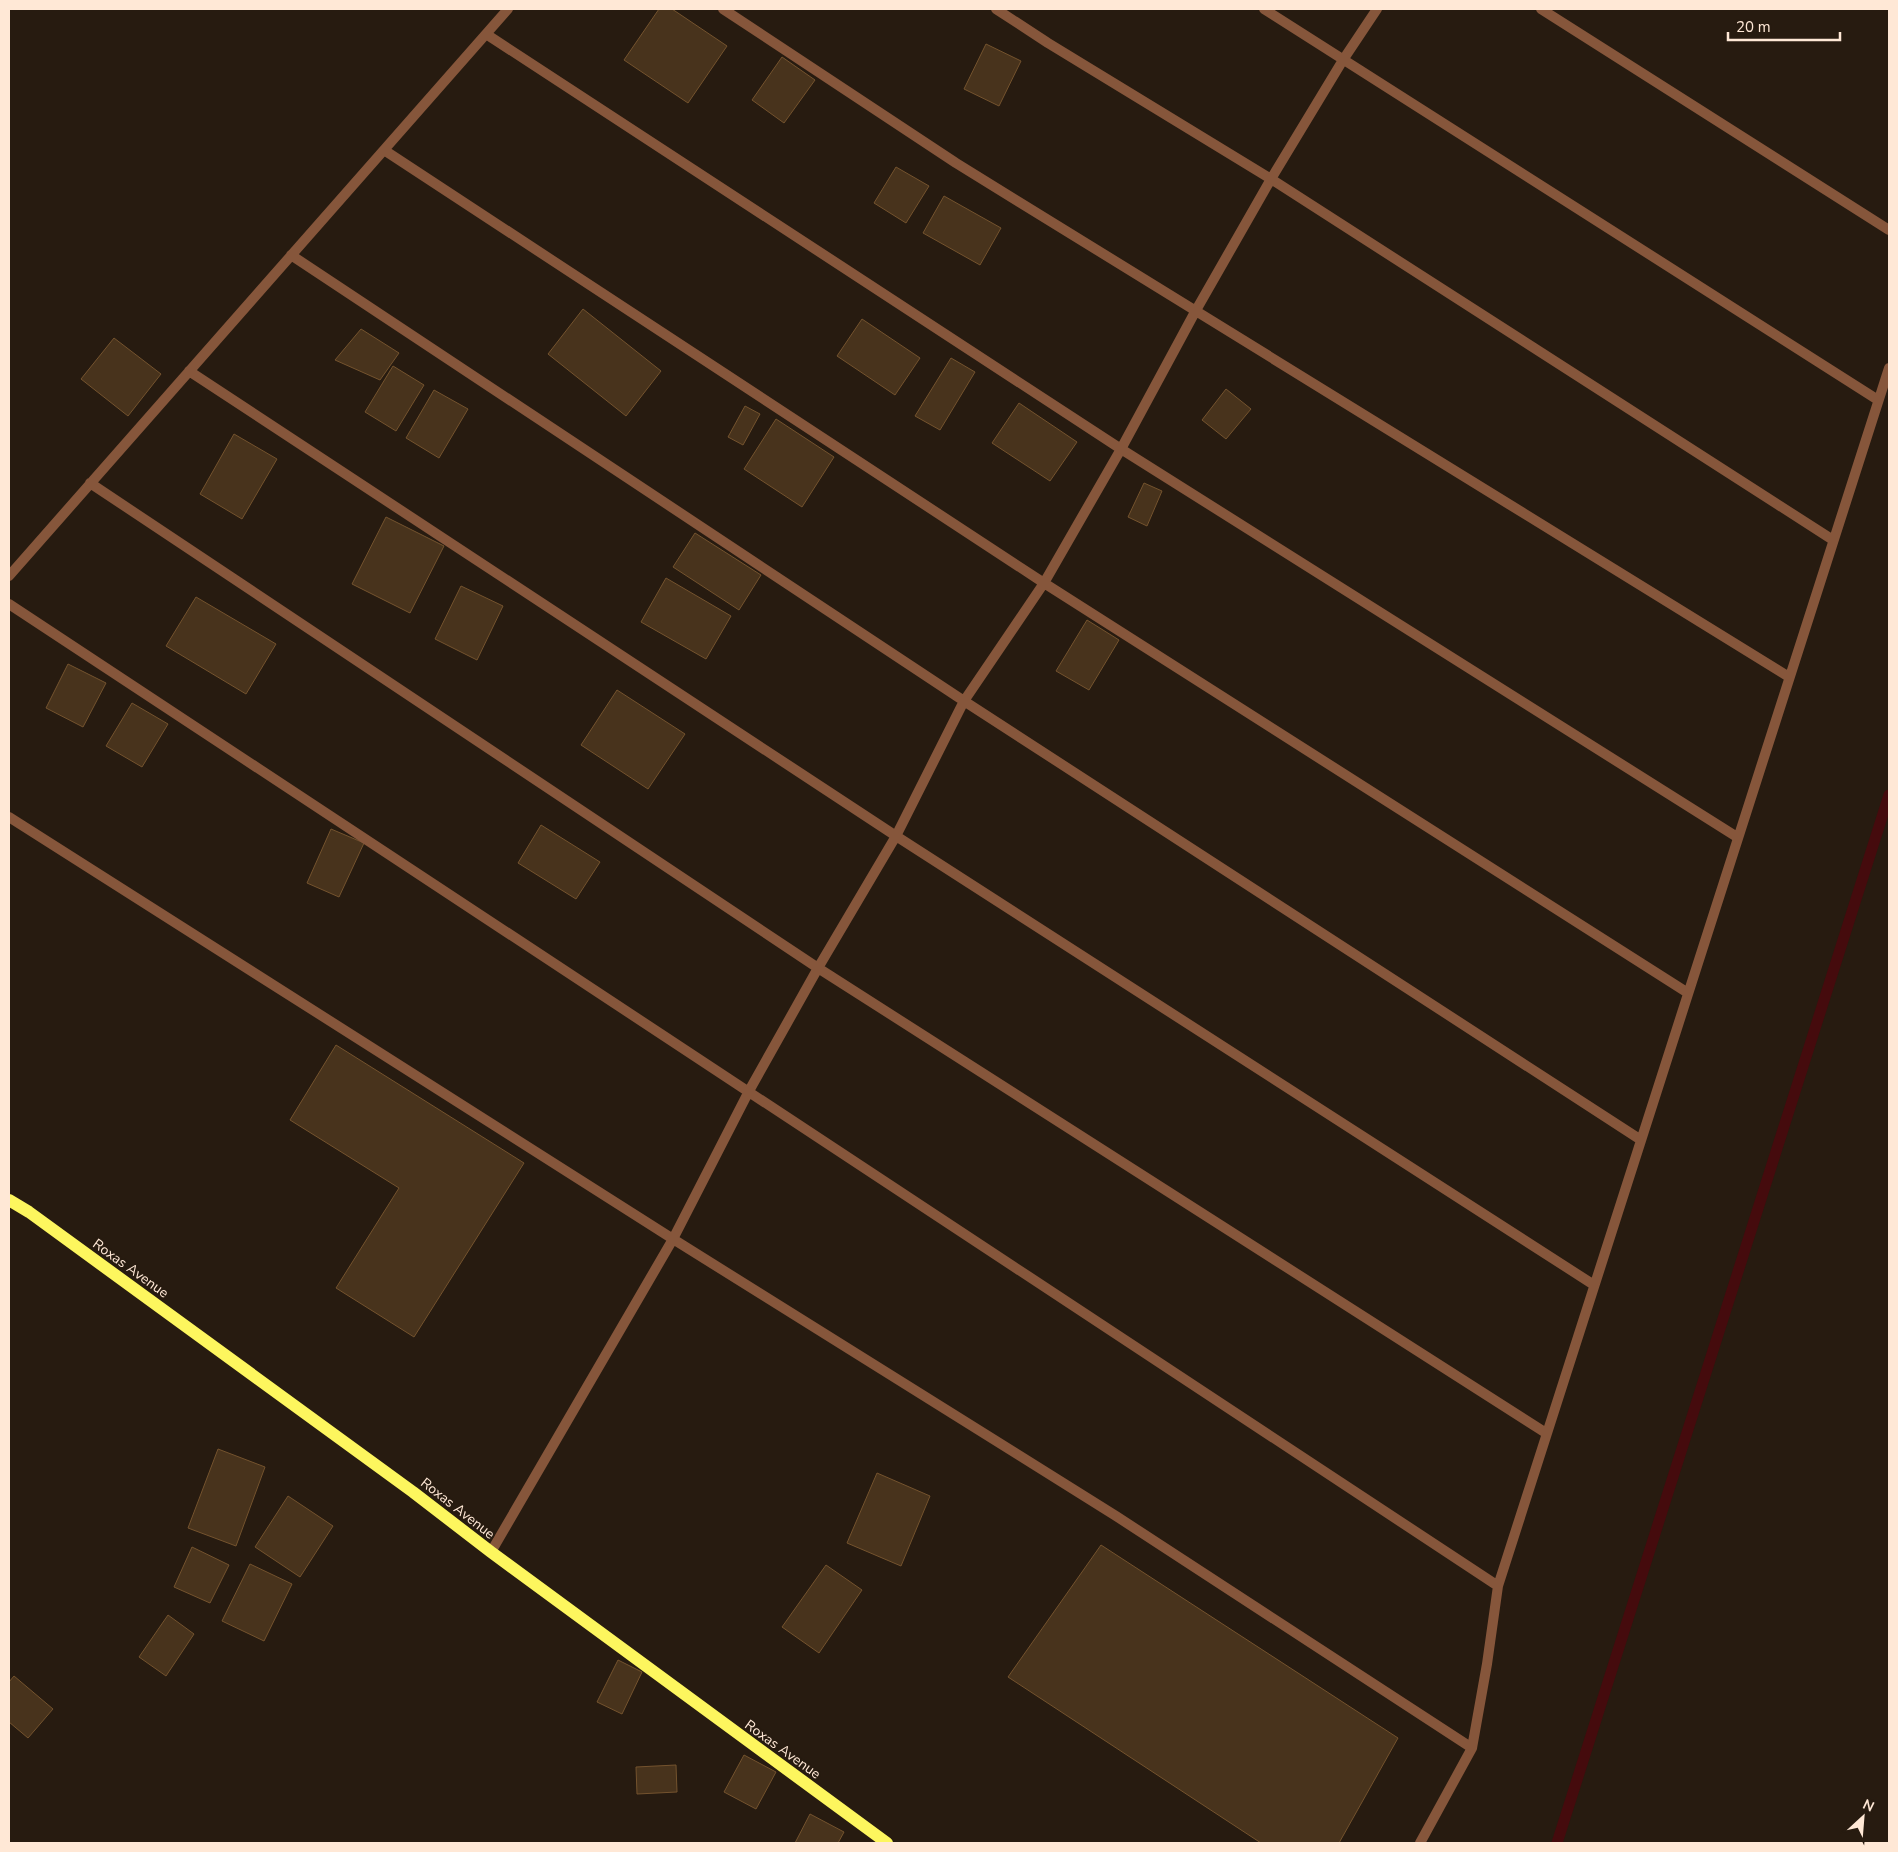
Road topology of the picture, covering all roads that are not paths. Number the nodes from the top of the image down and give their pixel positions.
1 (508, 9) edge
2 (723, 9) edge
3 (996, 9) edge
4 (1264, 9) edge
5 (1376, 9) edge
6 (1541, 9) edge
7 (486, 34) junction
8 (1343, 60) junction
9 (384, 150) junction
10 (1271, 179) junction
11 (1889, 230) edge
12 (291, 255) junction
13 (1195, 312) junction
14 (1889, 368) edge
15 (188, 371) junction
16 (1878, 400) junction
17 (1121, 450) junction
18 (90, 483) junction
19 (1833, 540) junction
20 (9, 576) edge
21 (1044, 583) junction
22 (9, 604) edge
23 (1789, 677) junction
24 (964, 701) junction
25 (9, 817) edge
26 (896, 836) junction
27 (1738, 837) junction
28 (818, 968) junction
29 (1688, 993) junction
30 (749, 1092) junction
31 (1641, 1140) junction
32 (9, 1200) edge
33 (673, 1239) junction
34 (1594, 1285) junction
35 (1546, 1433) junction
36 (491, 1552) junction
37 (1498, 1586) junction
38 (1472, 1748) junction
39 (887, 1843) edge
40 (1420, 1843) edge

1 - 7 street
2 - 13 street
3 - 10 street
4 - 8 street
5 - 8 street
6 - 11 street
7 - 9 street
7 - 17 street
8 - 10 street
8 - 16 street
9 - 12 street
9 - 21 street
10 - 13 street
10 - 19 street
12 - 15 street
12 - 24 street
13 - 17 street
13 - 23 street
14 - 16 street
15 - 18 street
15 - 26 street
16 - 19 street
17 - 21 street
17 - 27 street
18 - 20 street
18 - 28 street
19 - 23 street
21 - 24 street
21 - 29 street
22 - 30 street
23 - 27 street
24 - 26 street
24 - 31 street
25 - 33 street
26 - 28 street
26 - 34 street
27 - 29 street
28 - 30 street
28 - 35 street
29 - 31 street
30 - 33 street
30 - 37 street
31 - 34 street
32 - 36 main road, Roxas Avenue
33 - 36 street
33 - 38 street
34 - 35 street
35 - 37 street
36 - 39 main road, Roxas Avenue
37 - 38 street
38 - 40 street

